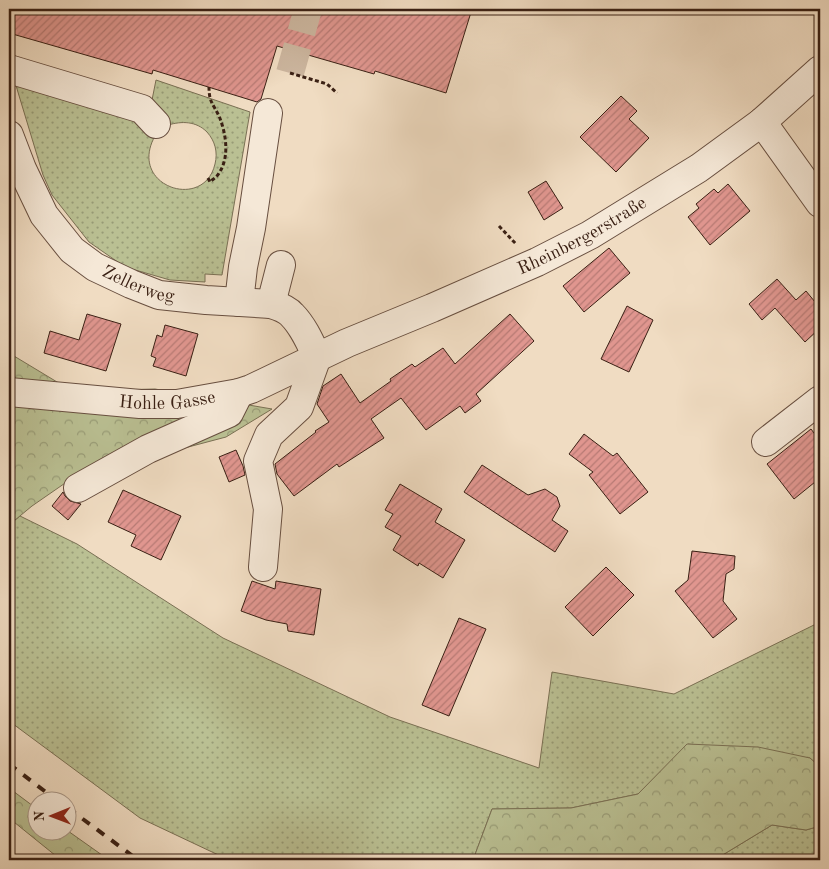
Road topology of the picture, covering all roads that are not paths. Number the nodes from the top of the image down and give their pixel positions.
1 (9, 69) edge
2 (820, 70) edge
3 (268, 113) dead end
4 (762, 122) junction
5 (156, 124) dead end
6 (9, 135) edge
7 (820, 203) edge
8 (282, 265) dead end
9 (239, 302) junction
10 (271, 304) junction
11 (317, 357) junction
12 (9, 392) edge
13 (239, 393) junction
14 (820, 400) edge
15 (766, 442) dead end
16 (78, 488) dead end
17 (263, 568) dead end

1 - 5 street
2 - 4 street, Rheinbergerstraße
3 - 9 street
4 - 7 street
4 - 11 street, Rheinbergerstraße
6 - 9 street, Zellerweg
8 - 10 street
9 - 10 street, Zellerweg
10 - 11 street, Zellerweg
11 - 13 street, Hohle Gasse
11 - 17 street
12 - 13 street, Hohle Gasse
13 - 16 street
14 - 15 street

